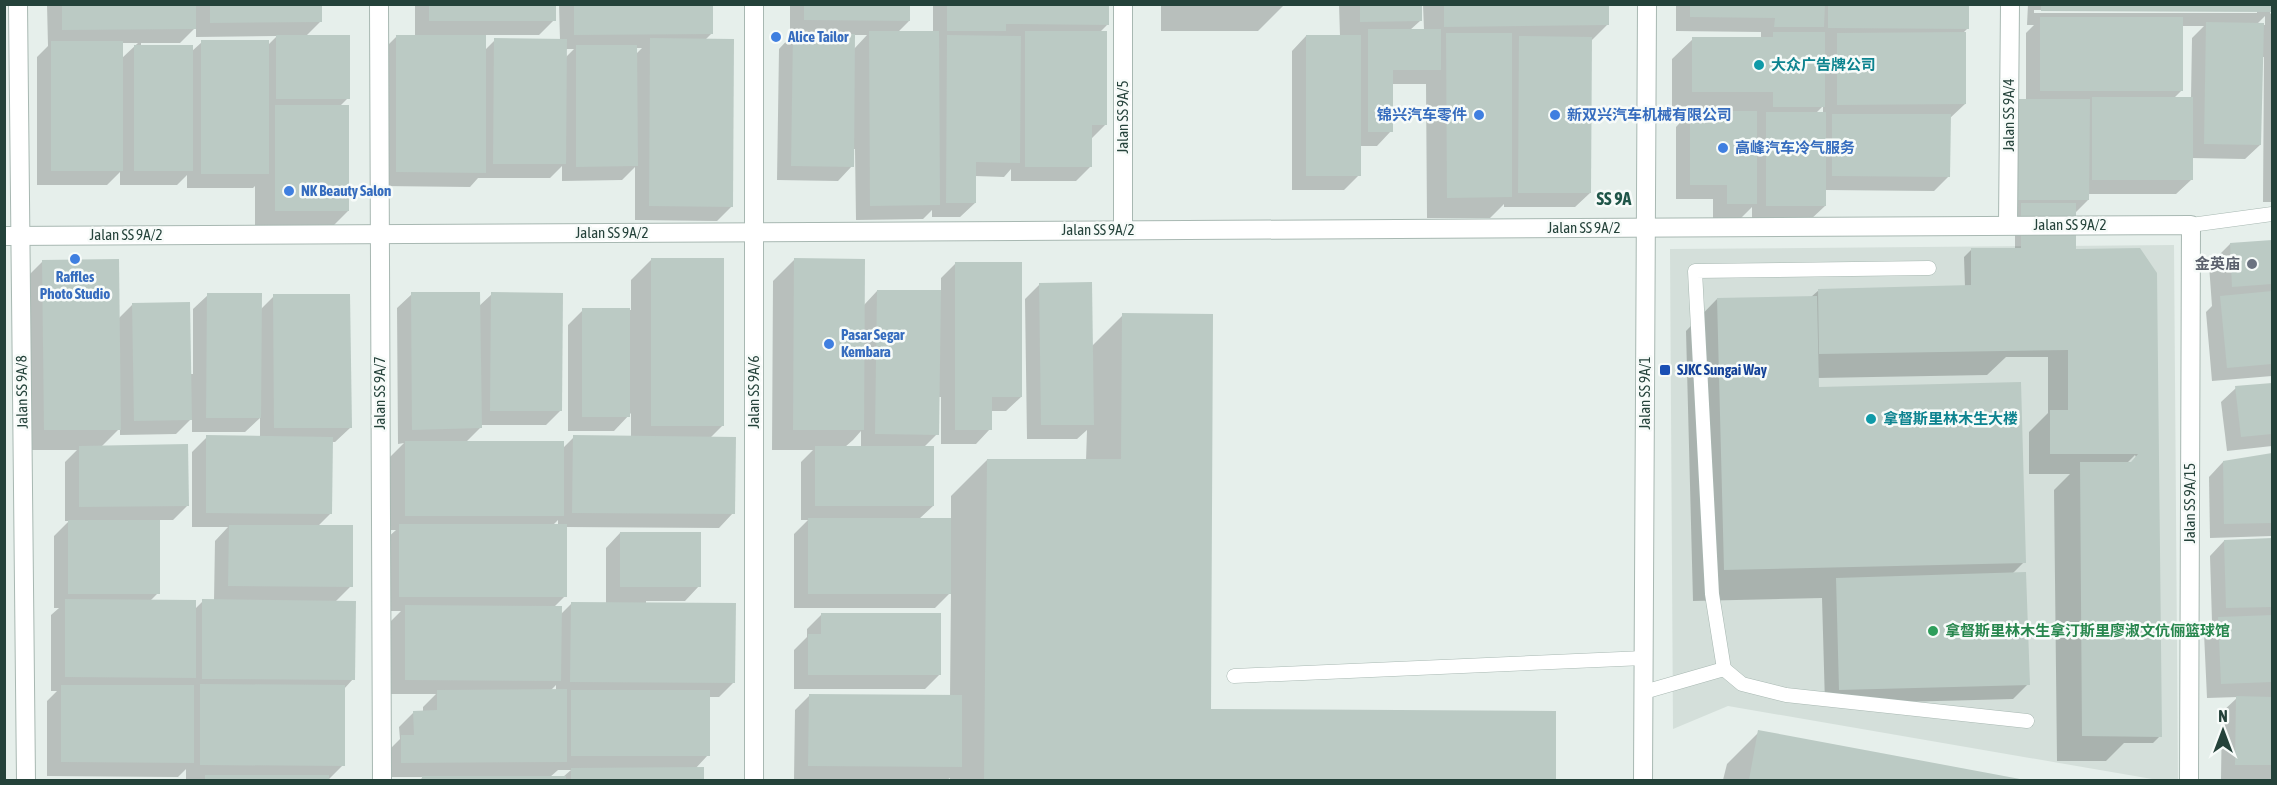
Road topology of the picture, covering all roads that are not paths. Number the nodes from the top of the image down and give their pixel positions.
1 (18, 4) edge
2 (379, 4) edge
3 (754, 4) edge
4 (1123, 4) edge
5 (1647, 4) edge
6 (2010, 4) edge
7 (12, 63) edge
8 (2272, 214) edge
9 (2008, 225) junction
10 (2191, 225) junction
11 (1646, 228) junction
12 (1123, 230) junction
13 (754, 232) junction
14 (380, 234) junction
15 (13, 236) edge
16 (1929, 268) dead end
17 (1644, 658) junction
18 (1725, 669) junction
19 (1234, 676) dead end
20 (1644, 692) junction
21 (2027, 721) dead end
22 (26, 780) edge
23 (382, 780) edge
24 (754, 780) edge
25 (1643, 780) edge
26 (2189, 780) edge

1 - 7 street, Jalan SS 9A/8
2 - 14 street, Jalan SS 9A/7
3 - 13 street, Jalan SS 9A/6
4 - 12 street, Jalan SS 9A/5
5 - 11 street, Jalan SS 9A/1
6 - 9 street, Jalan SS 9A/4
7 - 15 street, Jalan SS 9A/8
8 - 10 lane
9 - 10 street, Jalan SS 9A/2
9 - 11 street, Jalan SS 9A/2
10 - 26 street, Jalan SS 9A/15
11 - 12 street, Jalan SS 9A/2
11 - 17 street, Jalan SS 9A/1
12 - 13 street, Jalan SS 9A/2
13 - 14 street, Jalan SS 9A/2
13 - 24 street, Jalan SS 9A/6
14 - 15 street, Jalan SS 9A/2
14 - 23 street, Jalan SS 9A/7
15 - 22 street, Jalan SS 9A/8
16 - 18 lane
17 - 19 lane
17 - 20 street, Jalan SS 9A/1
18 - 20 lane
18 - 21 lane
20 - 25 street, Jalan SS 9A/1

